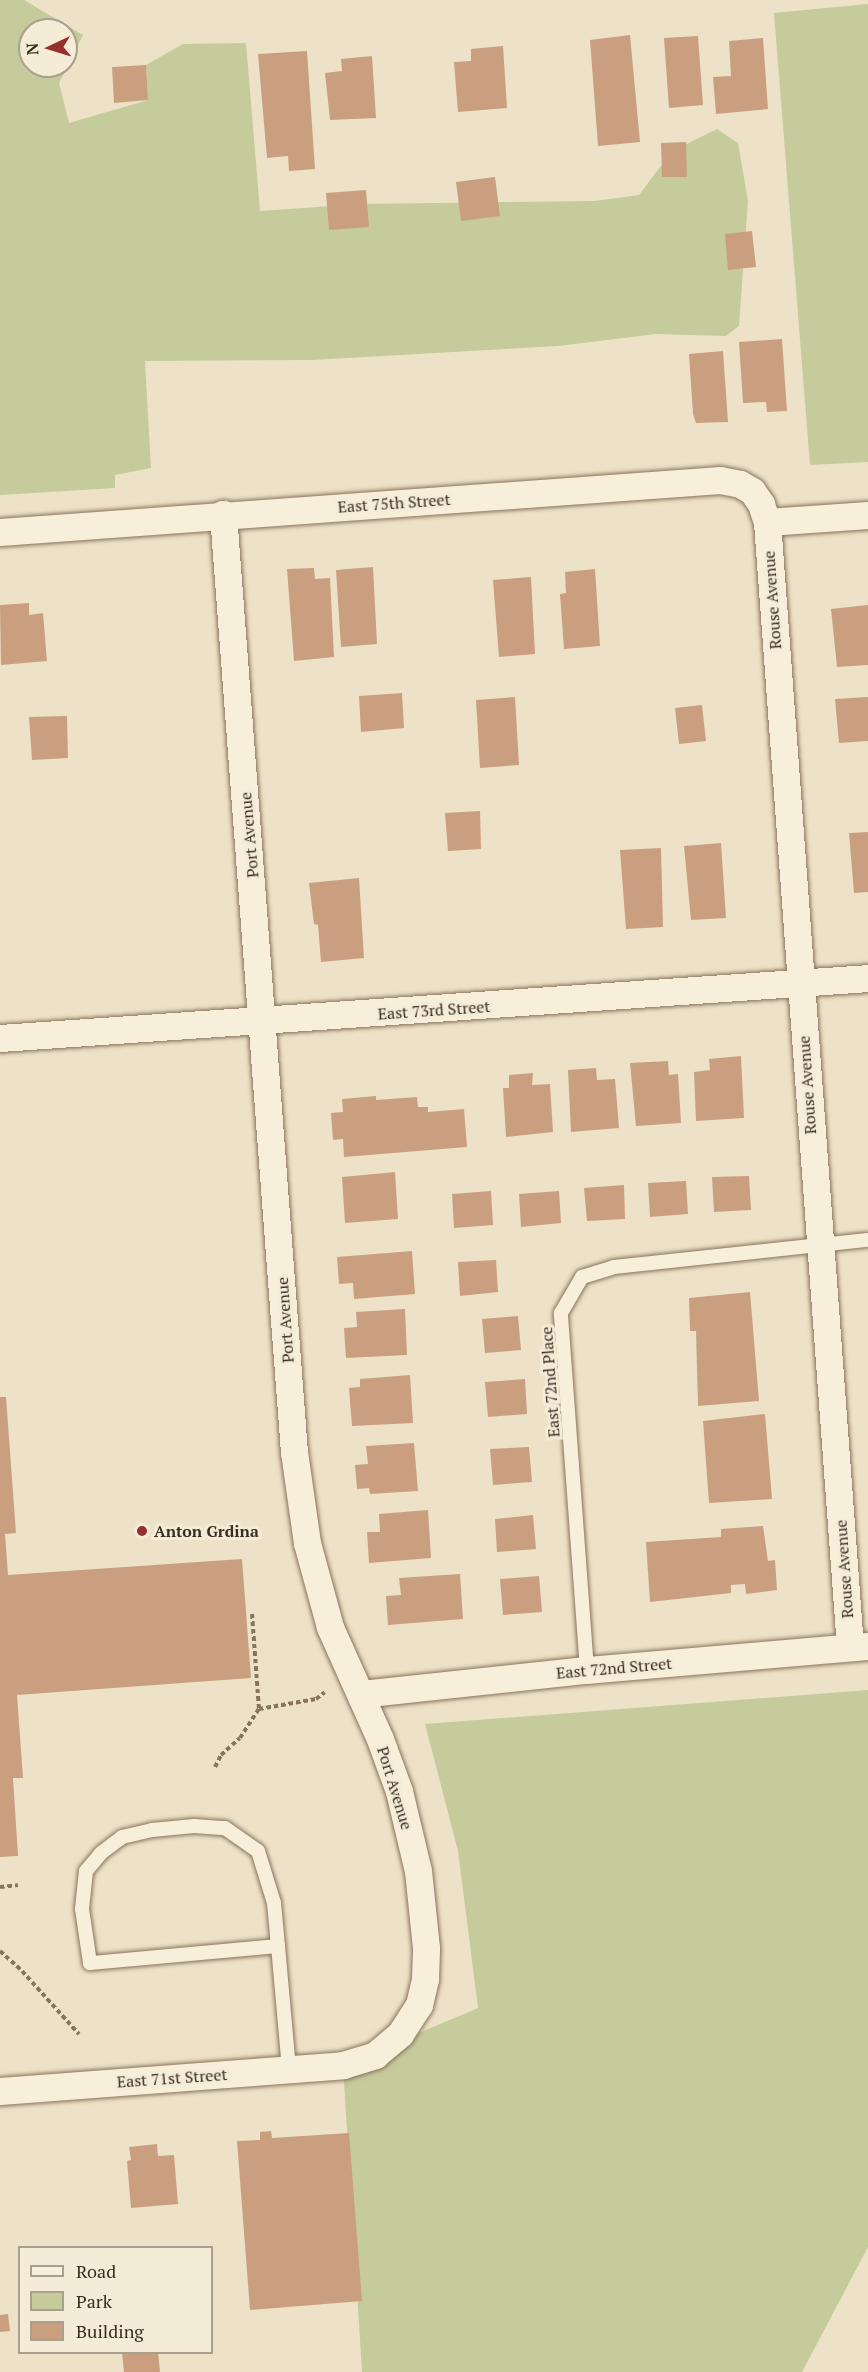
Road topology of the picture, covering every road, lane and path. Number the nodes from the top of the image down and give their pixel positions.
1 (224, 514) junction
2 (868, 514) edge
3 (767, 522) junction
4 (0, 532) edge
5 (868, 978) edge
6 (799, 984) junction
7 (263, 1022) junction
8 (0, 1038) edge
9 (868, 1240) edge
10 (819, 1244) junction
11 (252, 1614) dead end
12 (859, 1647) edge
13 (588, 1670) junction
14 (328, 1689) dead end
15 (361, 1694) junction
16 (259, 1709) junction
17 (215, 1767) dead end
18 (18, 1885) dead end
19 (0, 1887) edge
20 (278, 1946) junction
21 (0, 1951) edge
22 (79, 2034) dead end
23 (343, 2065) joint
24 (289, 2069) junction
25 (0, 2091) edge

1 - 3 street, East 75th Street
1 - 4 street, East 75th Street
1 - 7 street, Port Avenue
2 - 3 street
3 - 6 street, Rouse Avenue
5 - 6 street, East 73rd Street
6 - 7 street, East 73rd Street
6 - 10 street, Rouse Avenue
7 - 8 street, East 73rd Street
7 - 15 street, Port Avenue
9 - 10 lane, East 72nd Place
10 - 12 street, Rouse Avenue
10 - 13 lane, East 72nd Place
11 - 16 path
12 - 13 street, East 72nd Street
13 - 15 street, East 72nd Street
14 - 16 path
15 - 23 street, Port Avenue
16 - 17 path
18 - 19 path
20 - 20 lane
20 - 24 lane
21 - 22 path
23 - 24 street, East 71st Street
24 - 25 street, East 71st Street

